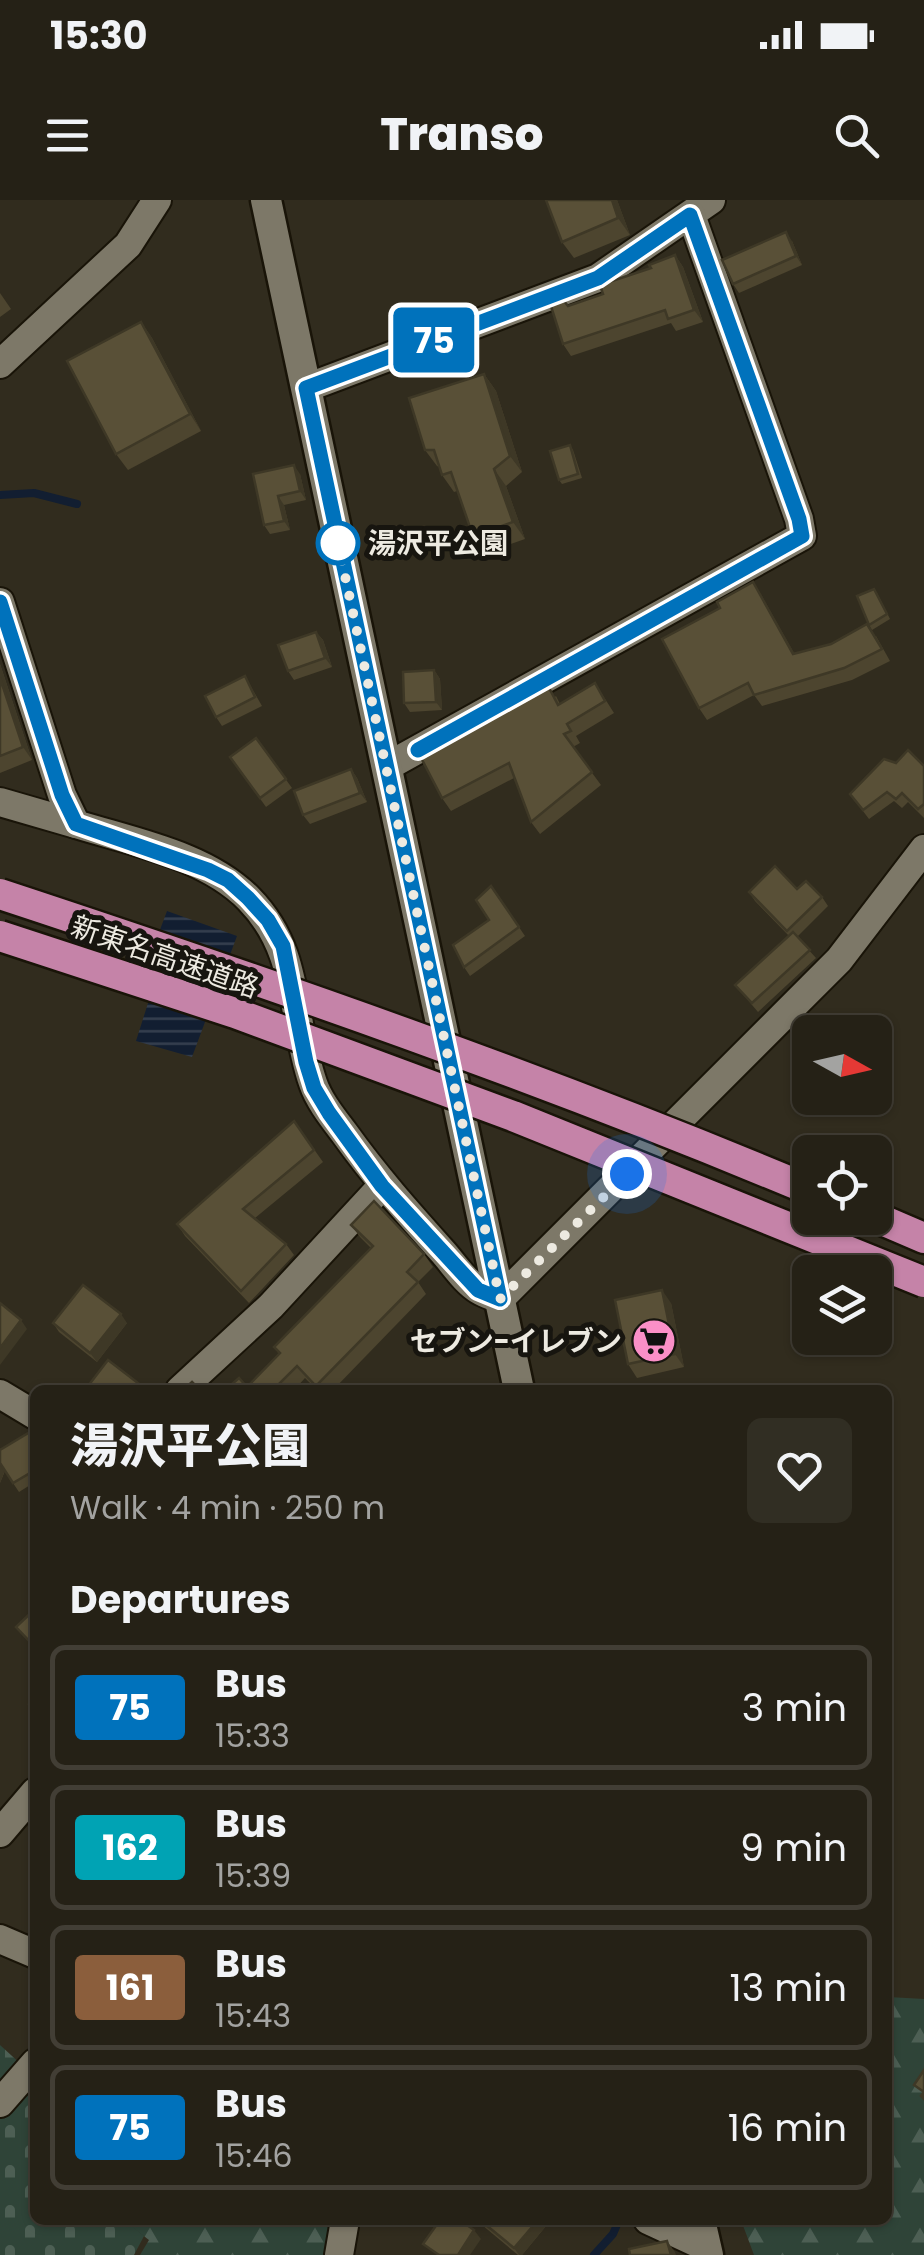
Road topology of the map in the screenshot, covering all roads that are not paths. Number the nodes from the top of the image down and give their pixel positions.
1 (157, 200) edge
2 (266, 200) edge
3 (701, 208) edge
4 (0, 364) edge
5 (306, 388) junction
6 (0, 602) edge
7 (388, 766) junction
8 (0, 802) edge
9 (76, 824) junction
10 (924, 849) edge
11 (0, 894) edge
12 (0, 936) edge
13 (792, 1183) edge
14 (382, 1186) junction
15 (892, 1225) edge
16 (924, 1238) edge
17 (924, 1282) edge
18 (500, 1299) junction
19 (185, 1385) edge
20 (518, 1385) edge
21 (0, 1394) edge
22 (30, 1412) edge
23 (30, 1798) edge
24 (0, 1833) edge
25 (0, 1939) edge
26 (30, 1952) edge
27 (30, 2069) edge
28 (0, 2102) edge
29 (345, 2225) edge
30 (662, 2225) edge
31 (705, 2240) edge
32 (339, 2255) edge

1 - 4 street
2 - 5 street
3 - 5 street
3 - 7 street
5 - 7 street
6 - 9 street
7 - 18 street
8 - 9 street
9 - 14 street
10 - 18 street
11 - 13 highway, 新東名高速道路, bridge
12 - 17 highway, 新東名高速道路, bridge
14 - 18 street
14 - 19 street
15 - 16 highway
18 - 20 street
21 - 22 street
23 - 24 street
25 - 26 street
27 - 28 street
29 - 32 street
30 - 31 street

